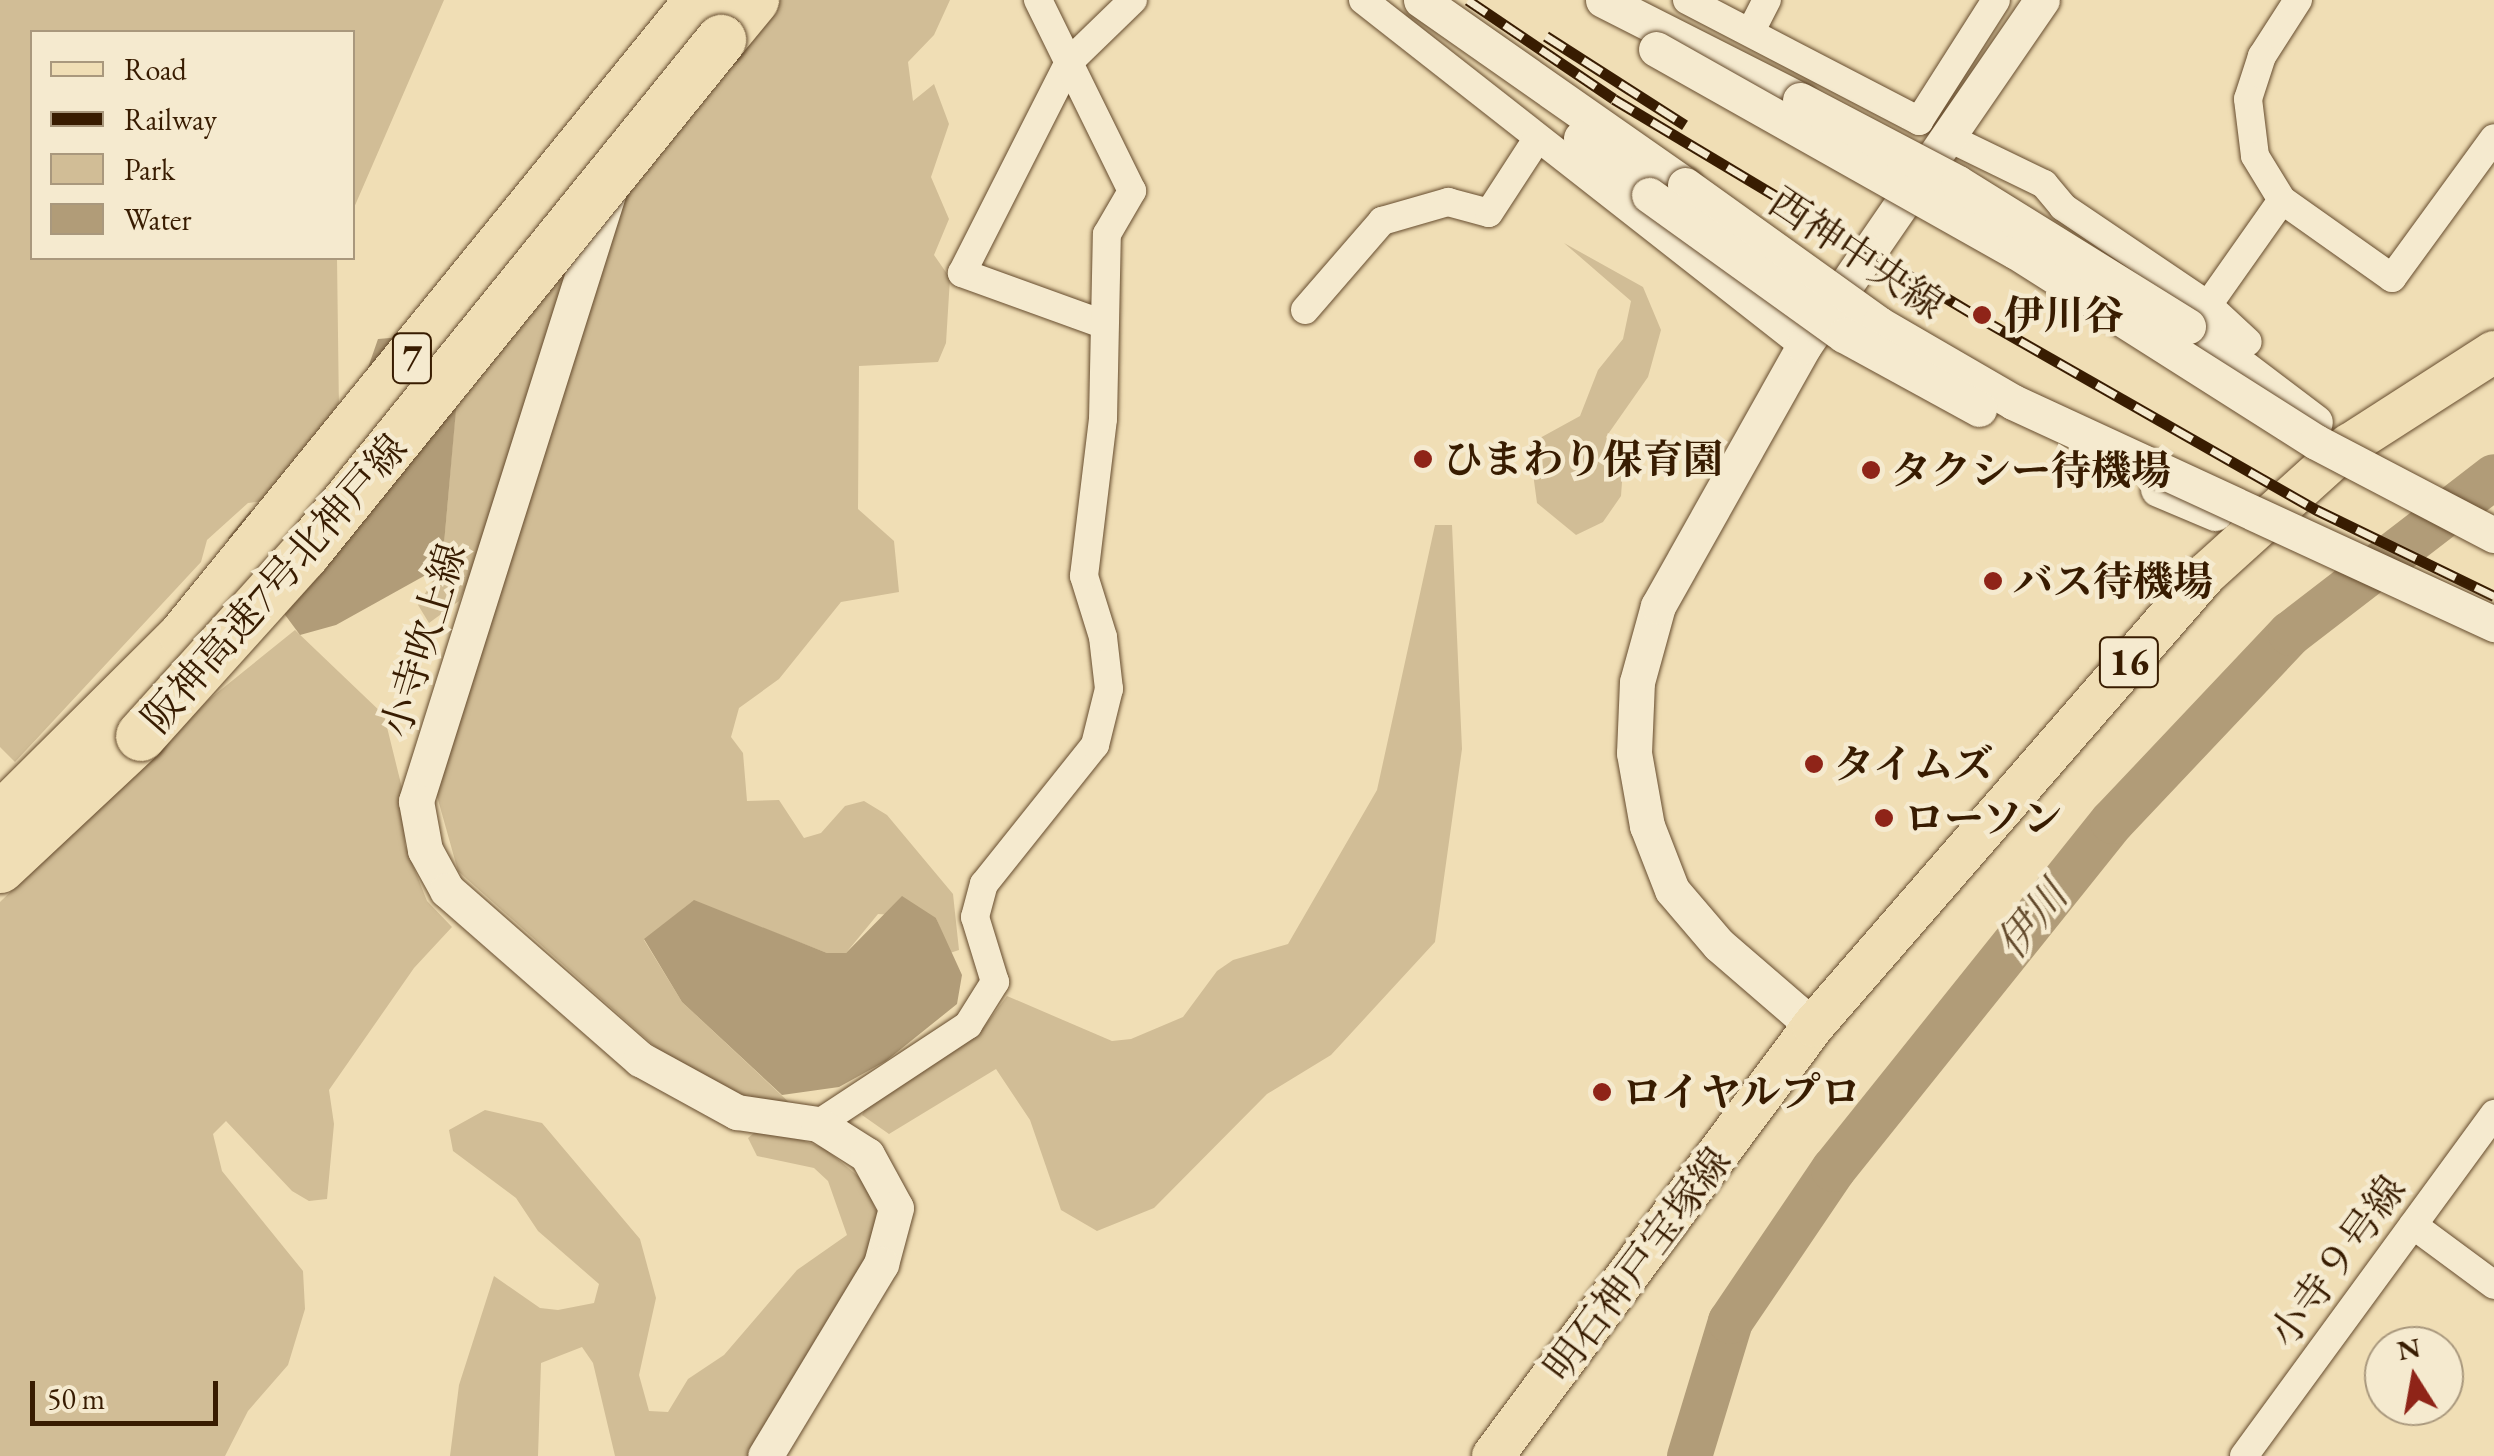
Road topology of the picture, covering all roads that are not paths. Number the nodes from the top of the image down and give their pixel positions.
1 (754, 0) edge
2 (1038, 0) edge
3 (1134, 0) edge
4 (1362, 0) edge
5 (1418, 0) edge
6 (1576, 0) edge
7 (1602, 0) edge
8 (1687, 0) edge
9 (1767, 0) edge
10 (1996, 0) edge
11 (2042, 0) edge
12 (2298, 0) edge
13 (710, 13) edge
14 (1751, 31) junction
15 (1069, 62) junction
16 (1948, 137) junction
17 (2494, 138) edge
18 (1537, 139) junction
19 (2282, 200) junction
20 (1305, 310) dead end
21 (2198, 315) junction
22 (1100, 323) junction
23 (2248, 342) dead end
24 (1804, 346) junction
25 (2494, 352) edge
26 (2366, 454) junction
27 (2494, 522) edge
28 (2270, 533) junction
29 (2494, 535) edge
30 (2494, 624) edge
31 (2494, 634) edge
32 (128, 722) junction
33 (0, 818) edge
34 (0, 868) edge
35 (1813, 1026) junction
36 (2494, 1114) edge
37 (818, 1124) junction
38 (2412, 1225) junction
39 (2494, 1285) edge
40 (765, 1456) edge
41 (1493, 1456) edge
42 (2244, 1456) edge

1 - 13 highway, 阪神高速7号北神戸線 / 7
2 - 15 street
3 - 15 street
4 - 18 street
5 - 28 street, bridge
5 - 30 street, 西神中央線, bridge
6 - 29 street, 西神中央線, bridge
7 - 21 street, bridge
8 - 14 street
9 - 14 street
10 - 14 street
11 - 16 street
12 - 19 street
13 - 32 highway, 阪神高速7号北神戸線 / 7, bridge
13 - 37 street, 小寺吹上線
15 - 22 street
15 - 22 street
16 - 21 street
16 - 24 street
17 - 19 street
18 - 20 street
18 - 24 street
19 - 21 street
21 - 23 street
21 - 26 street
22 - 37 street
24 - 35 street
25 - 26 main road, 明石神戸宝塚線 / 16
26 - 27 street
26 - 28 main road, 明石神戸宝塚線 / 16
28 - 31 street
28 - 35 main road, 明石神戸宝塚線 / 16
32 - 33 highway, 阪神高速7号北神戸線 / 7
32 - 34 highway, 阪神高速7号北神戸線 / 7
35 - 41 main road, 明石神戸宝塚線 / 16
36 - 38 street, 小寺９号線
37 - 40 street, 小寺吹上線
38 - 39 street
38 - 42 street, 小寺９号線

